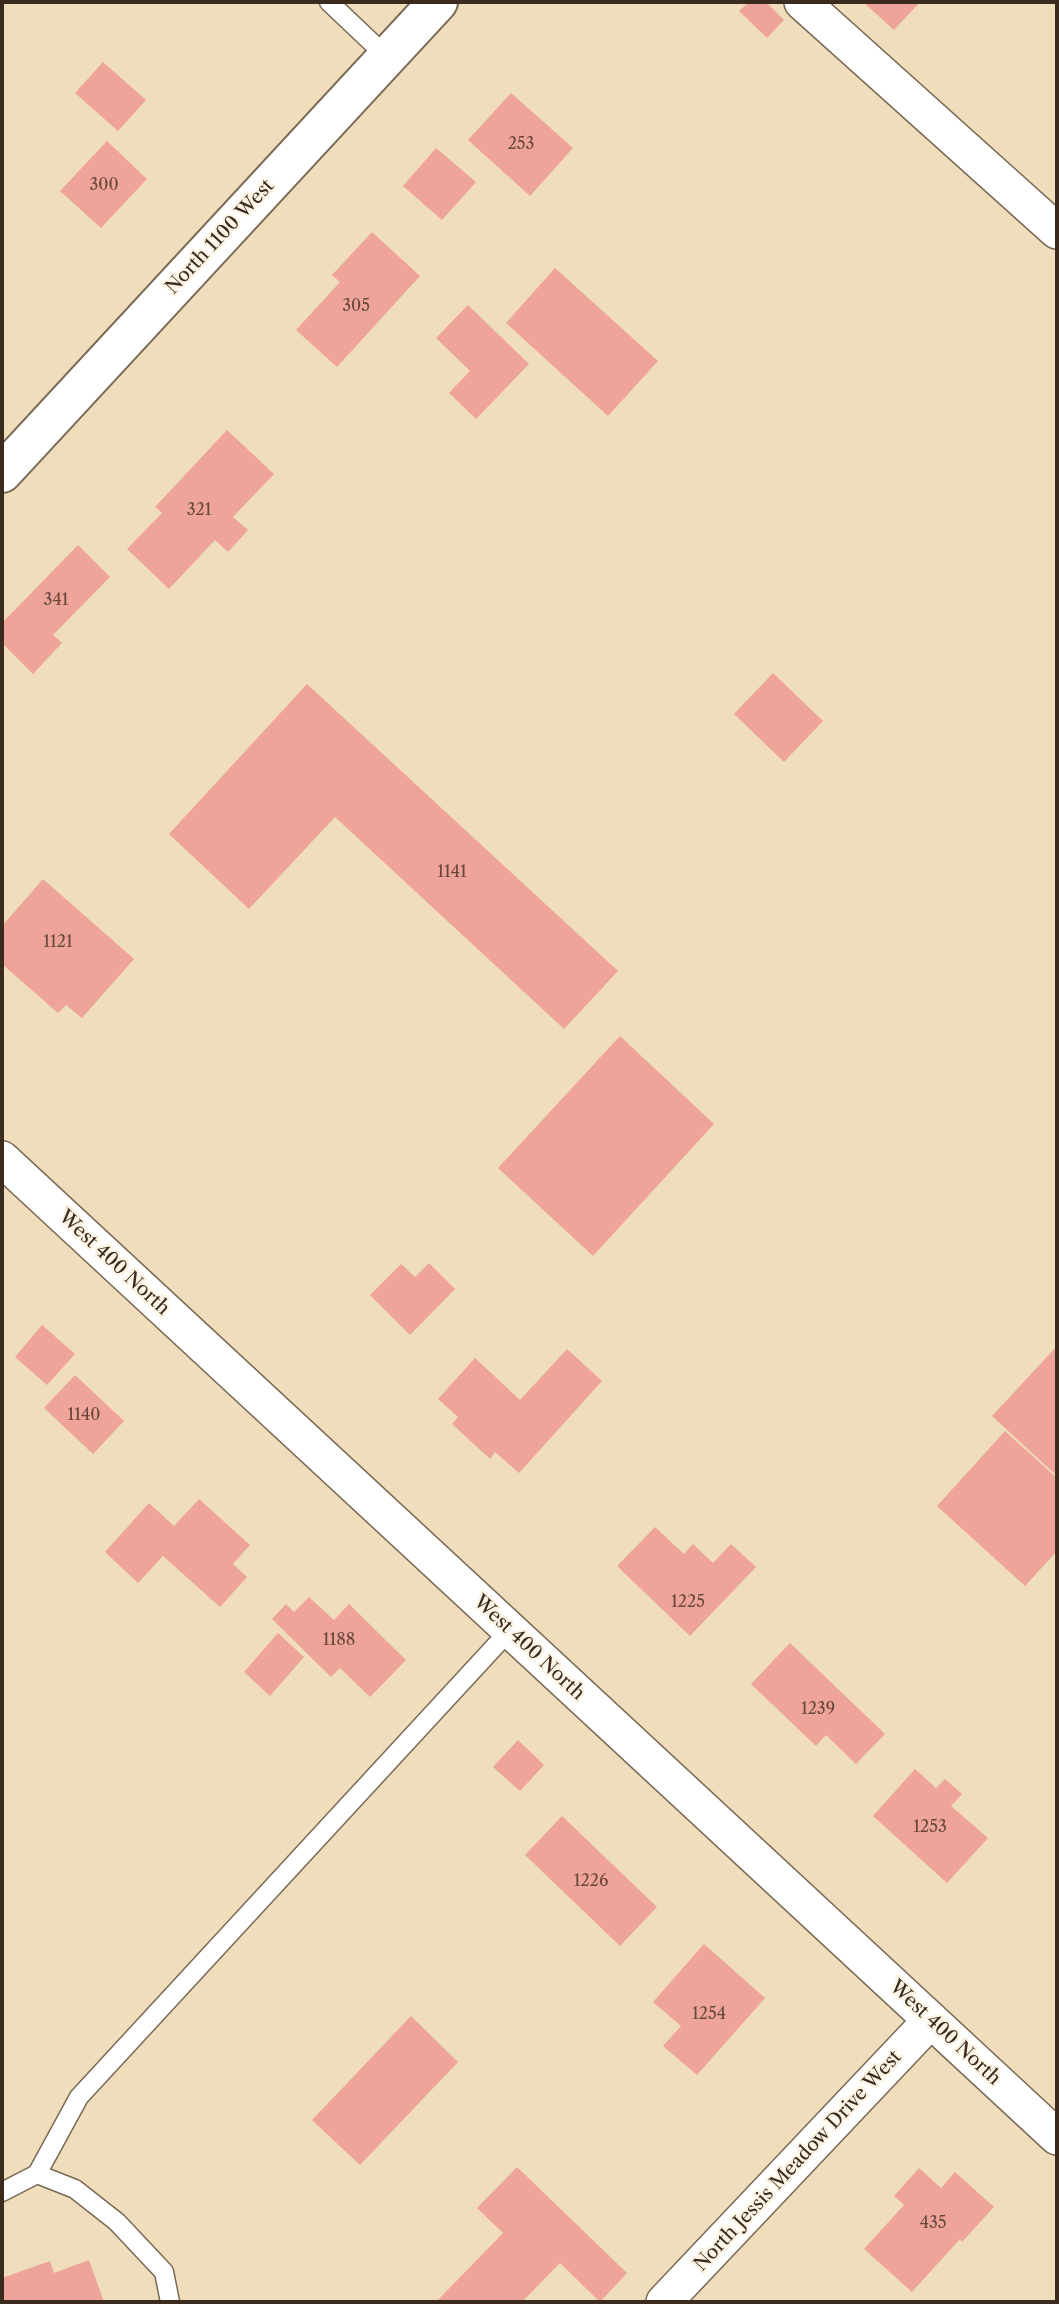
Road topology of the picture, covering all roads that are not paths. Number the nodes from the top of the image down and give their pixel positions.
1 (329, 2) edge
2 (438, 2) edge
3 (802, 2) edge
4 (387, 57) junction
5 (1057, 232) edge
6 (2, 473) edge
7 (2, 1159) edge
8 (510, 1630) junction
9 (931, 2020) junction
10 (1057, 2137) edge
11 (37, 2174) junction
12 (2, 2192) edge
13 (170, 2302) edge
14 (664, 2302) edge

1 - 4 lane
2 - 4 street, North 1100 West
3 - 5 street
4 - 6 street, North 1100 West
7 - 8 street, West 400 North
8 - 9 street, West 400 North
8 - 11 lane
9 - 10 street, West 400 North
9 - 14 street, North Jessis Meadow Drive West
11 - 12 lane
11 - 13 lane

